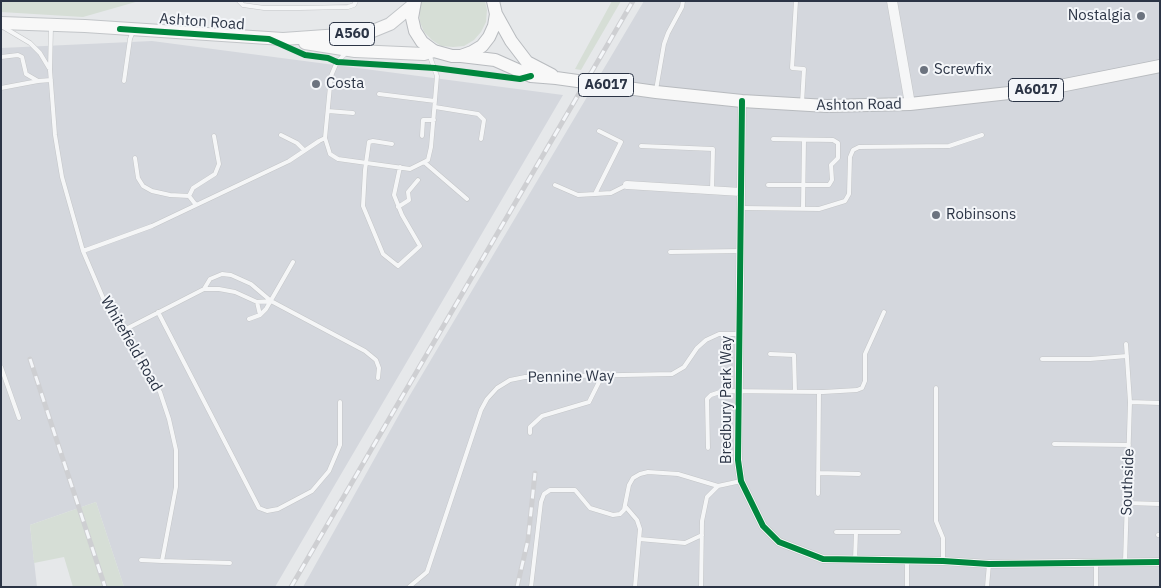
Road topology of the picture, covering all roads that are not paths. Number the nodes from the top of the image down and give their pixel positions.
1 (239, 1) edge
2 (299, 1) edge
3 (356, 1) edge
4 (494, 1) edge
5 (684, 1) edge
6 (796, 1) edge
7 (892, 1) edge
8 (414, 3) edge
9 (299, 8) junction
10 (496, 14) junction
11 (1, 24) edge
12 (51, 24) junction
13 (134, 29) junction
14 (283, 39) junction
15 (428, 49) junction
16 (355, 51) junction
17 (461, 56) junction
18 (1, 57) edge
19 (1160, 66) edge
20 (50, 70) junction
21 (556, 78) junction
22 (51, 80) junction
23 (38, 81) junction
24 (124, 81) dead end
25 (1, 88) edge
26 (656, 92) junction
27 (379, 94) dead end
28 (742, 101) junction
29 (435, 102) junction
30 (910, 104) junction
31 (802, 105) junction
32 (435, 107) junction
33 (328, 112) junction
34 (353, 113) dead end
35 (434, 120) junction
36 (599, 131) dead end
37 (281, 134) dead end
38 (982, 135) dead end
39 (214, 136) dead end
40 (422, 136) dead end
41 (325, 138) junction
42 (481, 139) dead end
43 (773, 139) dead end
44 (804, 140) junction
45 (392, 144) dead end
46 (641, 146) dead end
47 (304, 150) junction
48 (135, 158) dead end
49 (424, 162) junction
50 (366, 163) junction
51 (400, 167) junction
52 (418, 180) dead end
53 (555, 185) dead end
54 (627, 185) joint
55 (768, 185) dead end
56 (803, 185) junction
57 (712, 190) junction
58 (741, 192) junction
59 (595, 194) junction
60 (189, 196) junction
61 (467, 199) dead end
62 (196, 205) junction
63 (398, 207) junction
64 (742, 208) junction
65 (803, 208) junction
66 (83, 251) junction
67 (741, 251) junction
68 (670, 252) dead end
69 (293, 262) dead end
70 (204, 289) junction
71 (271, 301) junction
72 (257, 302) junction
73 (158, 312) junction
74 (884, 312) dead end
75 (260, 315) junction
76 (249, 319) dead end
77 (122, 331) junction
78 (740, 334) junction
79 (1126, 344) dead end
80 (770, 354) dead end
81 (1127, 356) junction
82 (1042, 359) dead end
83 (1, 367) edge
84 (602, 376) junction
85 (378, 378) dead end
86 (936, 388) dead end
87 (739, 391) junction
88 (794, 392) junction
89 (819, 392) junction
90 (340, 402) dead end
91 (1130, 402) junction
92 (1160, 403) edge
93 (19, 418) dead end
94 (530, 432) dead end
95 (1054, 444) dead end
96 (1129, 445) junction
97 (708, 448) dead end
98 (818, 473) junction
99 (859, 474) dead end
100 (740, 481) junction
101 (718, 486) junction
102 (818, 494) dead end
103 (1127, 503) junction
104 (1160, 504) edge
105 (625, 506) junction
106 (836, 532) dead end
107 (856, 532) junction
108 (899, 532) dead end
109 (702, 535) junction
110 (639, 539) junction
111 (141, 560) dead end
112 (855, 560) junction
113 (162, 561) junction
114 (907, 561) junction
115 (943, 561) junction
116 (1096, 562) junction
117 (1125, 562) junction
118 (1160, 562) edge
119 (230, 563) dead end
120 (989, 564) junction
121 (409, 587) edge
122 (531, 587) edge
123 (635, 587) edge
124 (701, 587) edge
125 (907, 587) edge
126 (987, 587) edge
127 (1096, 587) edge

1 - 9 lane
2 - 9 lane
3 - 9 lane
4 - 10 main road
5 - 26 lane
6 - 31 lane
7 - 30 street
8 - 14 main road, Ashton Road / A560
8 - 15 main road, A560
10 - 17 main road
10 - 21 main road, Ashton Road / A6017
11 - 12 main road, Ashton Road / A560
11 - 20 lane, Whitefield Road
12 - 13 main road, Ashton Road / A560
12 - 20 lane, Whitefield Road
13 - 14 main road, Ashton Road / A560
13 - 24 lane
14 - 16 main road, Ashton Road / A560
15 - 16 main road, Ashton Road / A560
15 - 17 main road, A560
15 - 29 lane
16 - 33 lane
17 - 21 main road, Ashton Road / A6017
18 - 23 lane
19 - 30 main road, Ashton Road / A6017
20 - 22 lane, Whitefield Road
21 - 26 main road, Ashton Road / A6017
22 - 23 lane
22 - 66 lane, Whitefield Road
23 - 25 lane
26 - 28 main road, Ashton Road / A6017
27 - 29 lane
28 - 31 main road, Ashton Road / A6017
28 - 58 street, Bredbury Park Way
29 - 32 lane
30 - 31 main road, Ashton Road / A6017
32 - 35 lane
32 - 42 lane
33 - 34 lane
33 - 41 lane
35 - 40 lane
35 - 49 lane
36 - 59 lane
37 - 47 lane
38 - 65 lane
39 - 60 lane
41 - 47 lane
41 - 50 lane
43 - 44 lane
44 - 56 lane
44 - 56 lane
45 - 50 lane
46 - 57 lane
47 - 62 lane
48 - 60 lane
49 - 51 lane
49 - 61 lane
50 - 51 lane
50 - 63 lane
51 - 63 lane
52 - 63 lane
53 - 59 lane
54 - 57 street
54 - 59 lane
55 - 56 lane
56 - 65 lane
57 - 58 street
58 - 64 street, Bredbury Park Way
60 - 62 lane
62 - 66 lane
64 - 65 lane
64 - 67 street, Bredbury Park Way
66 - 77 lane, Whitefield Road
67 - 68 lane
67 - 78 street, Bredbury Park Way
69 - 71 lane
70 - 71 lane
70 - 72 lane
70 - 73 lane
71 - 72 lane
71 - 75 lane
71 - 85 lane
72 - 75 lane
73 - 77 lane
73 - 90 lane
74 - 89 lane
75 - 76 lane
77 - 113 lane, Whitefield Road
78 - 84 lane, Pennine Way
78 - 87 street, Bredbury Park Way
79 - 81 lane, Southside
80 - 88 lane
81 - 82 lane
81 - 91 lane, Southside
83 - 93 lane
84 - 94 lane
84 - 121 lane, Pennine Way
86 - 115 lane
87 - 88 lane
87 - 97 lane
87 - 100 street, Bredbury Park Way
88 - 89 lane
89 - 98 lane
91 - 92 lane
91 - 96 lane, Southside
95 - 96 lane
96 - 103 lane, Southside
98 - 99 lane
98 - 102 lane
100 - 101 lane
100 - 112 street, Bredbury Park Way
101 - 105 lane
101 - 109 lane
103 - 104 lane
103 - 117 lane, Southside
105 - 110 lane
105 - 122 lane
106 - 107 lane
107 - 108 lane
107 - 112 lane
109 - 110 lane
109 - 124 lane
110 - 123 lane
111 - 113 lane
112 - 114 street, Bredbury Park Way
113 - 119 lane
114 - 115 street, Bredbury Park Way
114 - 125 lane
115 - 120 street, Bredbury Park Way
116 - 117 street, Bredbury Park Way
116 - 120 street, Bredbury Park Way
116 - 127 lane
117 - 118 street, Bredbury Park Way
120 - 126 lane

